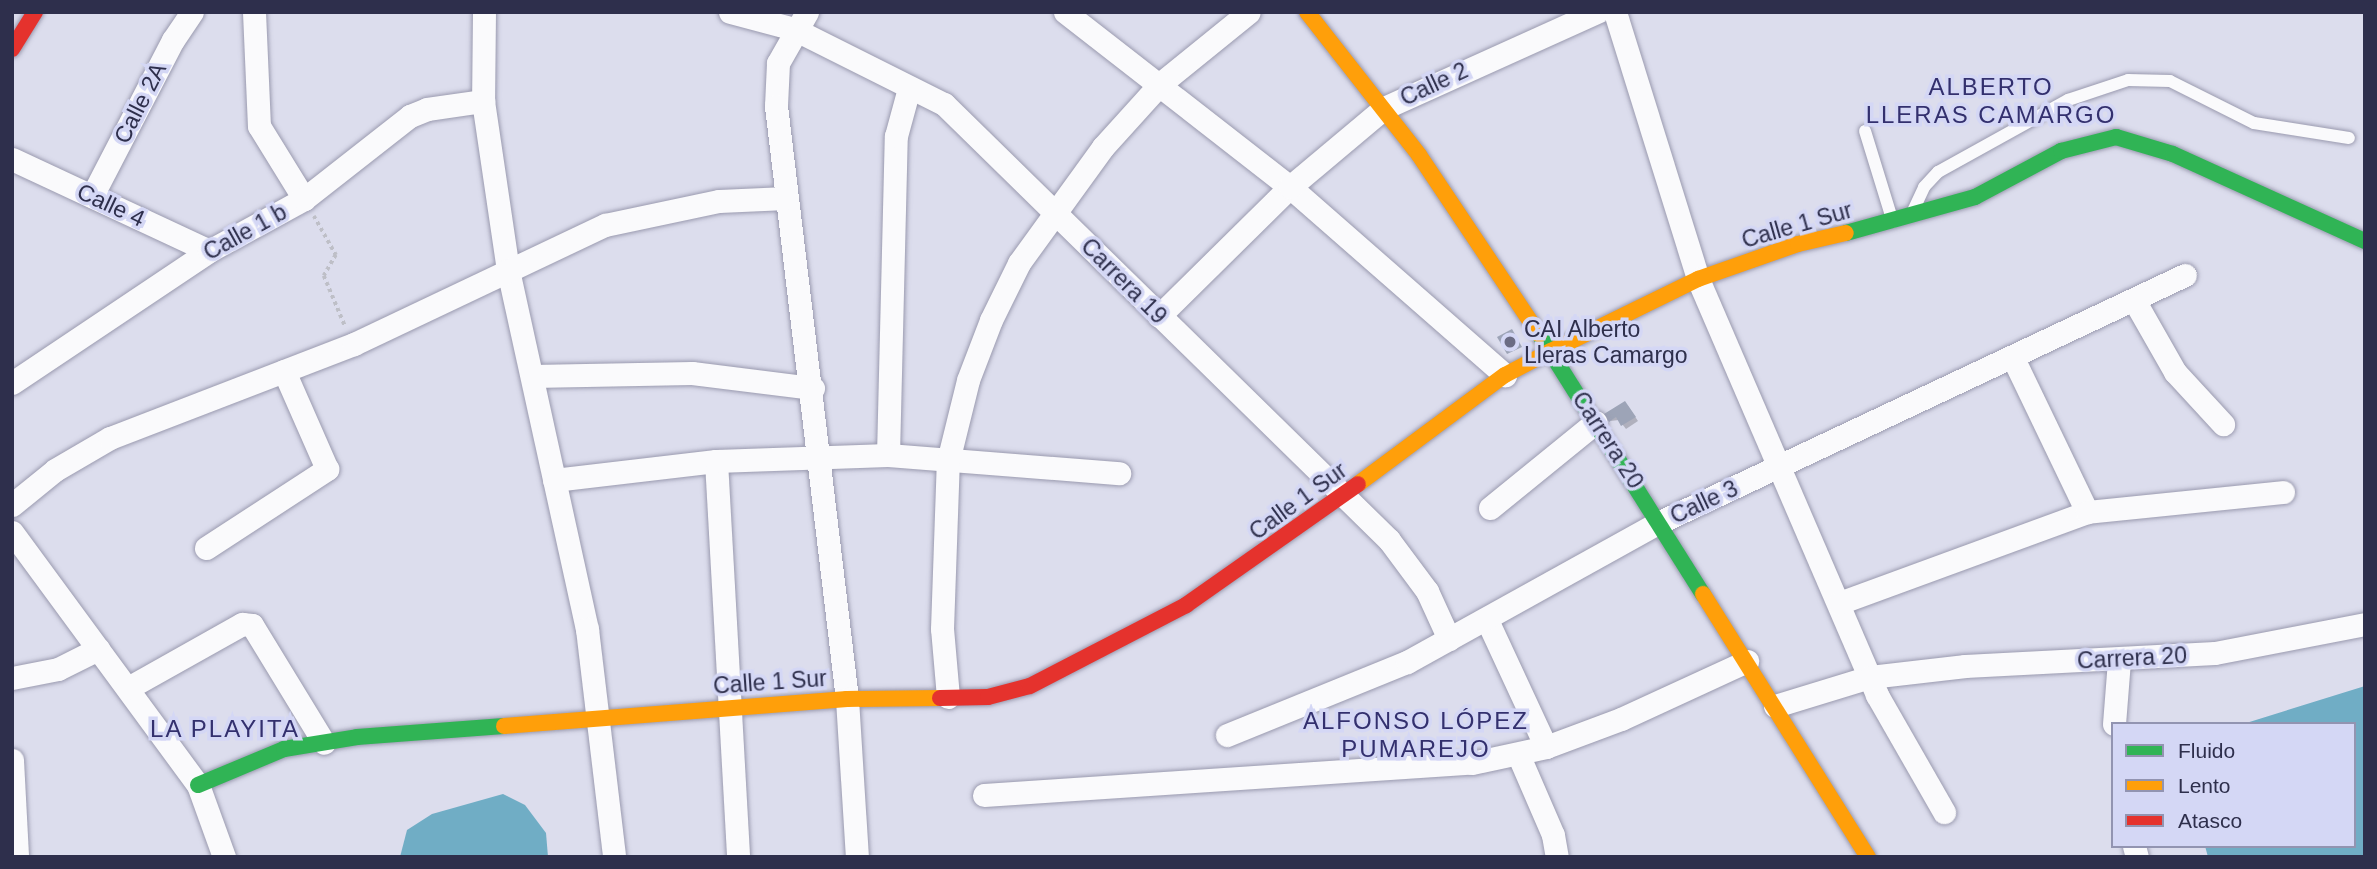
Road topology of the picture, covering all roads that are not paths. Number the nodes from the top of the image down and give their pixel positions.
1 (35, 12) edge
2 (192, 12) edge
3 (254, 12) edge
4 (484, 12) edge
5 (730, 12) edge
6 (1065, 12) edge
7 (1249, 12) edge
8 (1307, 12) edge
9 (1597, 12) edge
10 (1615, 12) edge
11 (800, 21) edge
12 (12, 49) edge
13 (1160, 85) junction
14 (909, 88) junction
15 (484, 101) junction
16 (1384, 108) junction
17 (1865, 131) dead end
18 (2349, 138) dead end
19 (12, 159) edge
20 (1290, 187) junction
21 (92, 196) junction
22 (786, 198) junction
23 (304, 199) junction
24 (1053, 212) junction
25 (1910, 218) junction
26 (1893, 222) junction
27 (2365, 241) edge
28 (209, 251) junction
29 (509, 270) junction
30 (2185, 275) dead end
31 (1698, 279) junction
32 (2134, 300) junction
33 (1159, 316) junction
34 (1551, 351) junction
35 (2013, 358) junction
36 (284, 371) junction
37 (1506, 375) junction
38 (532, 376) junction
39 (12, 383) edge
40 (813, 388) junction
41 (1596, 422) junction
42 (2223, 424) dead end
43 (888, 455) junction
44 (819, 460) junction
45 (716, 461) junction
46 (948, 461) junction
47 (1777, 468) junction
48 (1119, 473) dead end
49 (554, 480) junction
50 (2283, 492) dead end
51 (1341, 497) junction
52 (12, 505) edge
53 (1490, 508) dead end
54 (2087, 512) junction
55 (1660, 522) junction
56 (12, 533) edge
57 (206, 548) dead end
58 (1839, 603) junction
59 (1487, 620) junction
60 (2365, 624) edge
61 (1449, 639) junction
62 (98, 649) junction
63 (2119, 660) junction
64 (1747, 661) junction
65 (1870, 677) junction
66 (12, 678) edge
67 (128, 688) junction
68 (948, 697) junction
69 (847, 699) junction
70 (1775, 706) junction
71 (733, 708) junction
72 (598, 718) junction
73 (2114, 722) edge
74 (1227, 735) dead end
75 (324, 743) junction
76 (1546, 747) junction
77 (1518, 754) junction
78 (12, 760) edge
79 (198, 785) junction
80 (984, 795) dead end
81 (1944, 812) dead end
82 (17, 857) edge
83 (224, 857) edge
84 (614, 857) edge
85 (738, 857) edge
86 (857, 857) edge
87 (1557, 857) edge
88 (1868, 857) edge

1 - 12 street
2 - 21 street, Calle 2A
3 - 23 street
4 - 15 street
5 - 11 street, Carrera 19
6 - 13 street
7 - 13 street
8 - 16 street, Carrera 20
9 - 16 street, Calle 2
10 - 31 street
11 - 14 street, Carrera 19
11 - 22 street
13 - 20 street
13 - 24 street
14 - 24 street, Carrera 19
14 - 43 street
15 - 23 street, Calle 1 b
15 - 29 street
16 - 20 street, Calle 2
16 - 34 street, Carrera 20
17 - 26 lane
18 - 25 lane
19 - 21 street, Calle 4
20 - 33 street, Calle 2
20 - 37 street
21 - 28 street, Calle 4
22 - 29 street
22 - 40 street
23 - 28 street, Calle 1 b
24 - 33 street, Carrera 19
24 - 46 street
25 - 26 street, Calle 1 Sur
25 - 27 street, Calle 1 Sur
26 - 31 street, Calle 1 Sur
28 - 39 street, Calle 1 b
29 - 36 street
29 - 38 street
30 - 32 street, Calle 3
31 - 34 street, Calle 1 Sur
31 - 47 street
32 - 35 street, Calle 3
32 - 42 street
33 - 51 street, Carrera 19
34 - 37 street, Calle 1 Sur
34 - 41 street, Carrera 20
35 - 47 street, Calle 3
35 - 54 street
36 - 52 street
36 - 57 street
37 - 51 street, Calle 1 Sur
38 - 40 street
38 - 49 street
40 - 44 street
41 - 53 street
41 - 55 street, Carrera 20
43 - 44 street
43 - 46 street
44 - 45 street
44 - 69 street
45 - 49 street
45 - 71 street
46 - 48 street
46 - 68 street
47 - 55 street, Calle 3
47 - 58 street
49 - 72 street
50 - 54 street
51 - 61 street, Carrera 19
51 - 68 street, Calle 1 Sur
54 - 58 street
55 - 59 street, Calle 3
55 - 64 street, Carrera 20
56 - 62 street
58 - 65 street
59 - 61 street, Calle 3
59 - 76 street
60 - 63 street, Carrera 20
61 - 74 street, Calle 3
62 - 66 street
62 - 67 street
63 - 65 street, Carrera 20
63 - 73 street
64 - 70 street, Carrera 20
64 - 76 street
65 - 70 street, Carrera 20
65 - 81 street
67 - 75 street
67 - 79 street
68 - 69 street, Calle 1 Sur
69 - 71 street, Calle 1 Sur
69 - 86 street
70 - 88 street, Carrera 20
71 - 72 street, Calle 1 Sur
71 - 85 street
72 - 75 street, Calle 1 Sur
72 - 84 street
75 - 79 street, Calle 1 Sur
76 - 77 street
77 - 80 street
77 - 87 street
78 - 82 street
79 - 83 street

